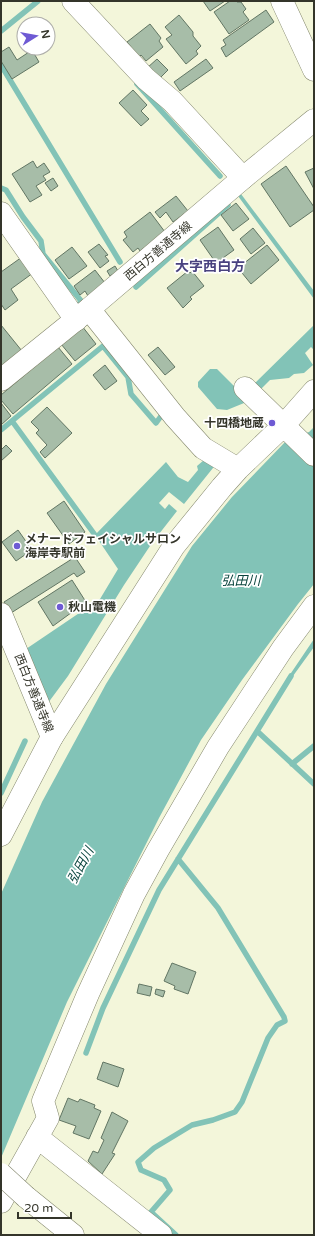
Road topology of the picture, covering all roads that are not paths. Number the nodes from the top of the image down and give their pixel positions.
1 (73, 1) edge
2 (282, 1) edge
3 (314, 70) edge
4 (314, 120) edge
5 (243, 178) junction
6 (1, 213) edge
7 (82, 314) junction
8 (1, 380) edge
9 (245, 388) dead end
10 (314, 391) edge
11 (283, 426) junction
12 (314, 455) edge
13 (238, 469) junction
14 (314, 606) edge
15 (1, 614) edge
16 (52, 737) junction
17 (1, 835) edge
18 (37, 1137) junction
19 (1, 1174) edge
20 (1, 1202) edge
21 (73, 1235) edge
22 (161, 1235) edge

1 - 5 street
2 - 3 street
4 - 5 street, 西白方善通寺線
5 - 7 street, 西白方善通寺線
6 - 7 street
7 - 8 street, 西白方善通寺線
7 - 13 street
9 - 11 street
10 - 11 street
11 - 12 street
11 - 13 street
13 - 16 street
14 - 18 street
15 - 16 street, 西白方善通寺線
16 - 17 street, 西白方善通寺線
18 - 20 street
18 - 22 street
19 - 21 street, bridge

